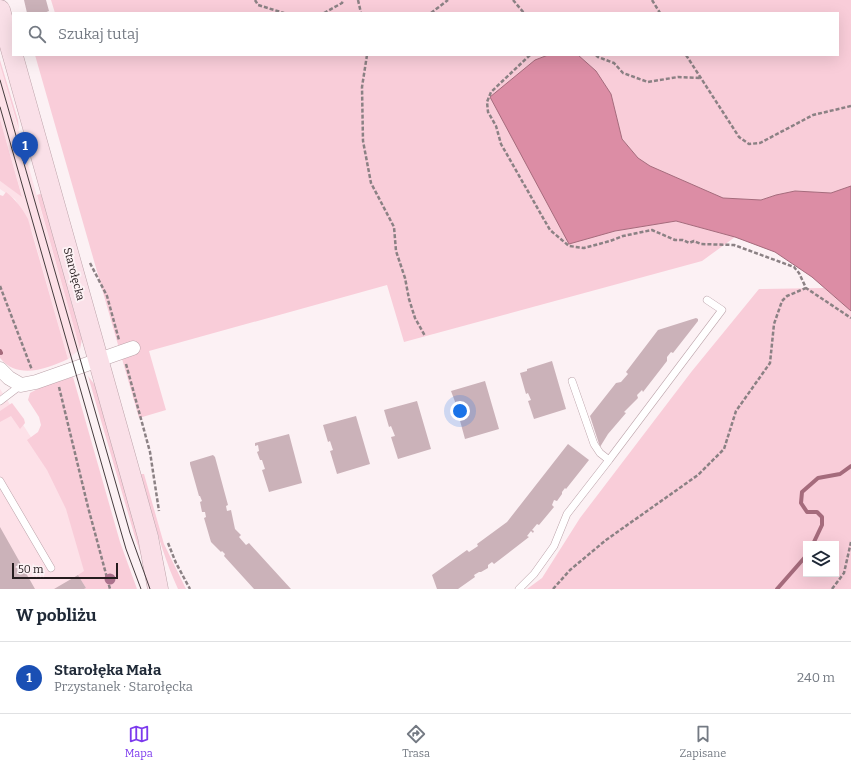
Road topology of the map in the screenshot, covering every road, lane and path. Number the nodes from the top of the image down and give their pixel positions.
1 (255, 0) edge
2 (343, 0) edge
3 (358, 0) edge
4 (448, 0) edge
5 (513, 0) edge
6 (652, 0) edge
7 (0, 10) edge
8 (281, 12) edge
9 (326, 12) edge
10 (361, 12) edge
11 (432, 12) edge
12 (523, 12) edge
13 (659, 12) edge
14 (12, 53) edge
15 (13, 56) edge
16 (367, 56) edge
17 (529, 56) edge
18 (597, 56) edge
19 (687, 56) edge
20 (700, 78) junction
21 (851, 106) edge
22 (87, 258) dead end
23 (0, 286) edge
24 (806, 288) junction
25 (707, 300) dead end
26 (851, 318) edge
27 (425, 336) dead end
28 (128, 350) junction
29 (98, 360) junction
30 (0, 369) edge
31 (57, 375) junction
32 (572, 381) dead end
33 (36, 382) junction
34 (21, 385) junction
35 (0, 401) edge
36 (608, 460) junction
37 (0, 481) edge
38 (160, 514) dead end
39 (148, 537) junction
40 (167, 542) dead end
41 (851, 542) edge
42 (51, 568) dead end
43 (110, 589) edge
44 (158, 589) edge
45 (172, 589) edge
46 (190, 589) edge
47 (519, 589) edge
48 (553, 589) edge
49 (832, 589) edge

1 - 8 path
2 - 9 path
3 - 10 path
4 - 11 path
5 - 12 path
6 - 13 path
7 - 14 street, Starołęcka
15 - 29 street, Starołęcka
16 - 27 path
17 - 24 path
18 - 20 path
19 - 20 path
20 - 21 path
22 - 28 path
23 - 33 path
24 - 26 path
24 - 48 path
25 - 36 lane
28 - 29 street
28 - 38 path
29 - 31 street
29 - 39 street, Starołęcka
30 - 34 street
31 - 33 street
31 - 43 path
32 - 36 lane
33 - 34 street
34 - 35 lane
36 - 47 lane
37 - 42 lane
39 - 44 street, Starołęcka
39 - 45 street, Starołęcka
40 - 46 path
41 - 49 path

